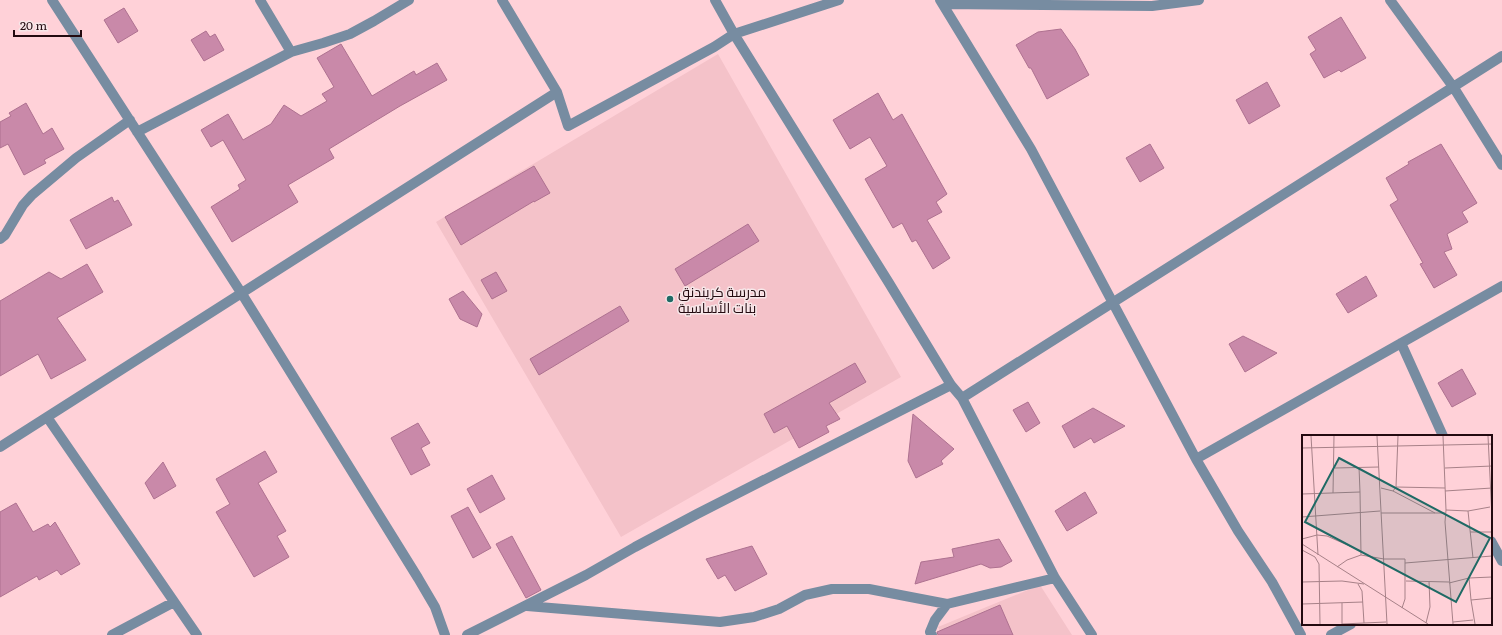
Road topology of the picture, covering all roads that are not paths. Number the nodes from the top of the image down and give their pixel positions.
1 (52, 0) edge
2 (260, 0) edge
3 (408, 0) edge
4 (502, 0) edge
5 (715, 0) edge
6 (839, 0) edge
7 (1199, 0) edge
8 (1390, 0) edge
9 (941, 2) edge
10 (734, 34) junction
11 (291, 52) junction
12 (1502, 56) edge
13 (1454, 88) junction
14 (557, 92) junction
15 (130, 120) junction
16 (137, 132) junction
17 (1502, 165) edge
18 (0, 239) edge
19 (1502, 286) edge
20 (242, 294) junction
21 (1113, 302) junction
22 (1401, 343) junction
23 (951, 385) junction
24 (962, 398) junction
25 (47, 417) junction
26 (1443, 435) edge
27 (0, 447) edge
28 (1196, 459) junction
29 (1492, 545) edge
30 (1502, 561) edge
31 (1055, 578) junction
32 (174, 602) junction
33 (947, 604) junction
34 (527, 606) junction
35 (1349, 625) edge
36 (112, 635) edge
37 (197, 635) edge
38 (445, 635) edge
39 (467, 635) edge
40 (932, 635) edge
41 (1092, 635) edge
42 (1301, 635) edge
43 (1331, 635) edge

1 - 15 street
2 - 11 street
3 - 11 street
4 - 14 street
5 - 10 street
6 - 10 street
7 - 9 street
8 - 13 street
9 - 21 street
10 - 14 street
10 - 23 street
11 - 16 street
12 - 13 street
13 - 17 street
13 - 21 street
14 - 20 street
15 - 16 street
15 - 18 street
16 - 20 street
19 - 22 street
20 - 25 street
20 - 38 street
21 - 24 street
21 - 28 street
22 - 26 street
22 - 28 street
23 - 24 street
23 - 34 street
24 - 31 street
25 - 27 street
25 - 32 street
28 - 42 street
29 - 30 street
31 - 33 street
31 - 41 street
32 - 36 street
32 - 37 street
33 - 34 street
33 - 40 street
34 - 39 street
35 - 43 street

